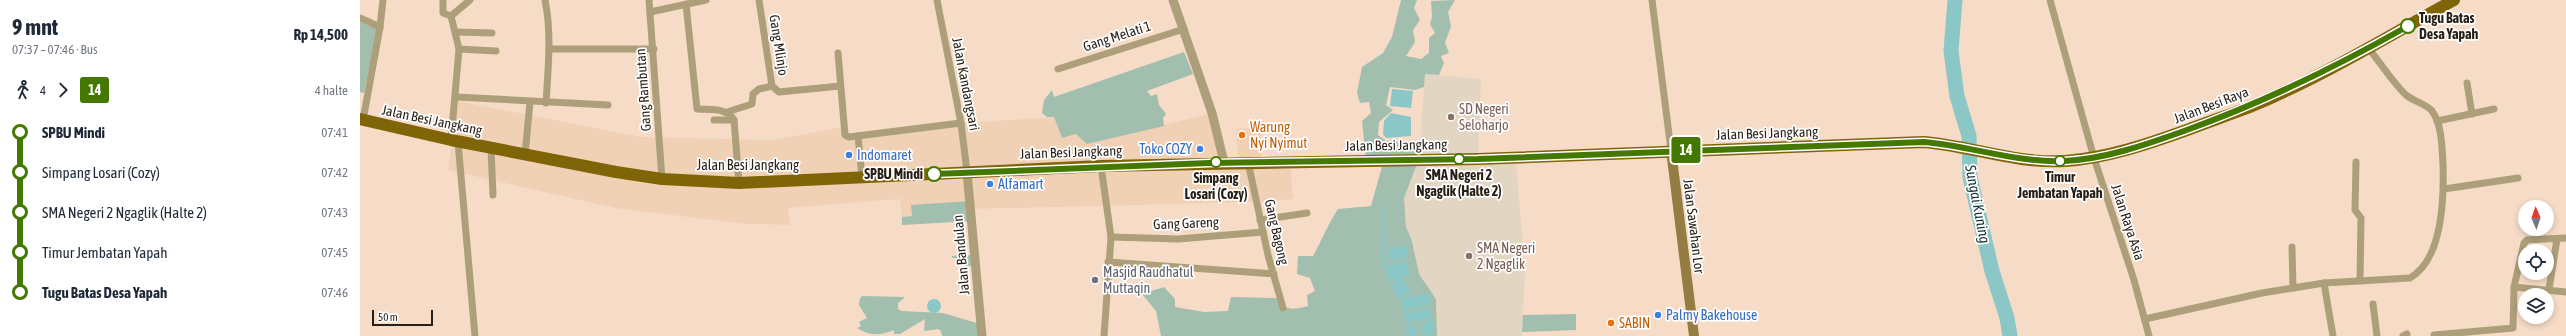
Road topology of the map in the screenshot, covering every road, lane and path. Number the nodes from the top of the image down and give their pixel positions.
1 (383, 0) edge
2 (443, 0) edge
3 (470, 0) edge
4 (545, 0) edge
5 (649, 0) edge
6 (706, 0) edge
7 (759, 0) edge
8 (937, 0) edge
9 (1174, 0) edge
10 (1652, 0) edge
11 (2050, 0) edge
12 (2454, 0) edge
13 (686, 4) junction
14 (650, 12) junction
15 (451, 16) junction
16 (360, 18) edge
17 (380, 27) junction
18 (1184, 29) junction
19 (456, 32) junction
20 (492, 33) dead end
21 (2368, 48) junction
22 (459, 49) junction
23 (549, 49) junction
24 (654, 49) junction
25 (496, 51) dead end
26 (838, 53) dead end
27 (1058, 69) dead end
28 (2467, 83) dead end
29 (772, 86) junction
30 (840, 86) junction
31 (456, 97) junction
32 (530, 102) junction
33 (546, 103) junction
34 (608, 105) dead end
35 (2494, 109) dead end
36 (727, 112) junction
37 (2472, 114) junction
38 (362, 120) edge
39 (714, 120) dead end
40 (734, 120) junction
41 (2437, 122) junction
42 (961, 123) junction
43 (858, 136) junction
44 (454, 141) junction
45 (1958, 146) joint
46 (492, 148) junction
47 (1671, 150) junction
48 (525, 155) junction
49 (2094, 158) junction
50 (1224, 162) junction
51 (1248, 162) junction
52 (2356, 162) dead end
53 (1101, 166) junction
54 (967, 172) junction
55 (862, 177) junction
56 (2518, 178) dead end
57 (662, 179) junction
58 (738, 183) junction
59 (2444, 189) junction
60 (493, 194) dead end
61 (1307, 213) dead end
62 (1260, 220) junction
63 (1263, 232) junction
64 (1111, 237) junction
65 (2566, 238) edge
66 (2557, 239) junction
67 (2292, 247) dead end
68 (1108, 262) junction
69 (1274, 274) junction
70 (2360, 281) junction
71 (2324, 283) junction
72 (2514, 287) junction
73 (2293, 288) junction
74 (2532, 288) edge
75 (2549, 288) edge
76 (2554, 290) edge
77 (2566, 292) edge
78 (2373, 304) dead end
79 (1283, 308) dead end
80 (2144, 319) junction
81 (2434, 335) edge
82 (475, 336) edge
83 (982, 336) edge
84 (1104, 336) edge
85 (1694, 336) edge
86 (2149, 336) edge
87 (2333, 336) edge
88 (2377, 336) edge

1 - 17 street
2 - 15 street
3 - 15 street
4 - 23 street
5 - 14 street, Gang Rambutan
6 - 13 street
7 - 29 street, Gang Mlinjo
8 - 42 street, Jalan Kandangsari
9 - 18 street
10 - 47 street, Jalan Sawahan Lor
11 - 49 street, Jalan Raya Asia
12 - 21 main road, Jalan Besi Raya
13 - 14 street
13 - 36 street
14 - 24 street, Gang Rambutan
15 - 19 street
16 - 17 street
17 - 38 street
18 - 27 street, Gang Melati 1
18 - 50 street
19 - 20 street
19 - 22 street
21 - 41 street
21 - 49 main road, Jalan Besi Raya
22 - 25 street
22 - 31 street
23 - 24 street
23 - 33 street
24 - 57 street, Gang Rambutan
26 - 30 street
28 - 37 street
29 - 30 street, Gang Mlinjo
29 - 36 street
30 - 43 street
31 - 32 street
31 - 44 street
32 - 33 street
32 - 48 street
33 - 34 street
35 - 37 street
36 - 40 street
37 - 41 street
38 - 44 main road, Jalan Besi Jangkang
39 - 40 street
40 - 58 street
41 - 59 street
42 - 43 street
42 - 54 street, Jalan Kandangsari
43 - 55 street
44 - 46 main road, Jalan Besi Jangkang
44 - 82 street
45 - 47 main road, Jalan Besi Jangkang
45 - 49 main road, Jalan Besi Raya
46 - 48 main road, Jalan Besi Jangkang
46 - 60 street
47 - 51 main road, Jalan Besi Jangkang
47 - 85 main road, Jalan Sawahan Lor
48 - 57 main road, Jalan Besi Jangkang
49 - 80 street, Jalan Raya Asia
50 - 51 main road, Jalan Besi Jangkang
50 - 53 main road, Jalan Besi Jangkang
51 - 62 street, Gang Bagong
52 - 70 street
53 - 54 main road, Jalan Besi Jangkang
53 - 64 street
54 - 55 main road, Jalan Besi Jangkang
54 - 83 street, Jalan Bandulan
55 - 58 main road, Jalan Besi Jangkang
56 - 59 street
57 - 58 main road, Jalan Besi Jangkang
59 - 70 street
61 - 62 street
62 - 63 street, Gang Bagong
63 - 64 street, Gang Gareng
63 - 69 street, Gang Bagong
64 - 68 street
65 - 66 street
66 - 72 street
66 - 75 street
67 - 73 street
68 - 69 street
68 - 84 street
69 - 79 street, Gang Bagong
70 - 71 street
71 - 73 street
71 - 87 street
72 - 74 street
72 - 81 street
73 - 80 street
76 - 77 street
78 - 88 street
80 - 86 street, Jalan Raya Asia

